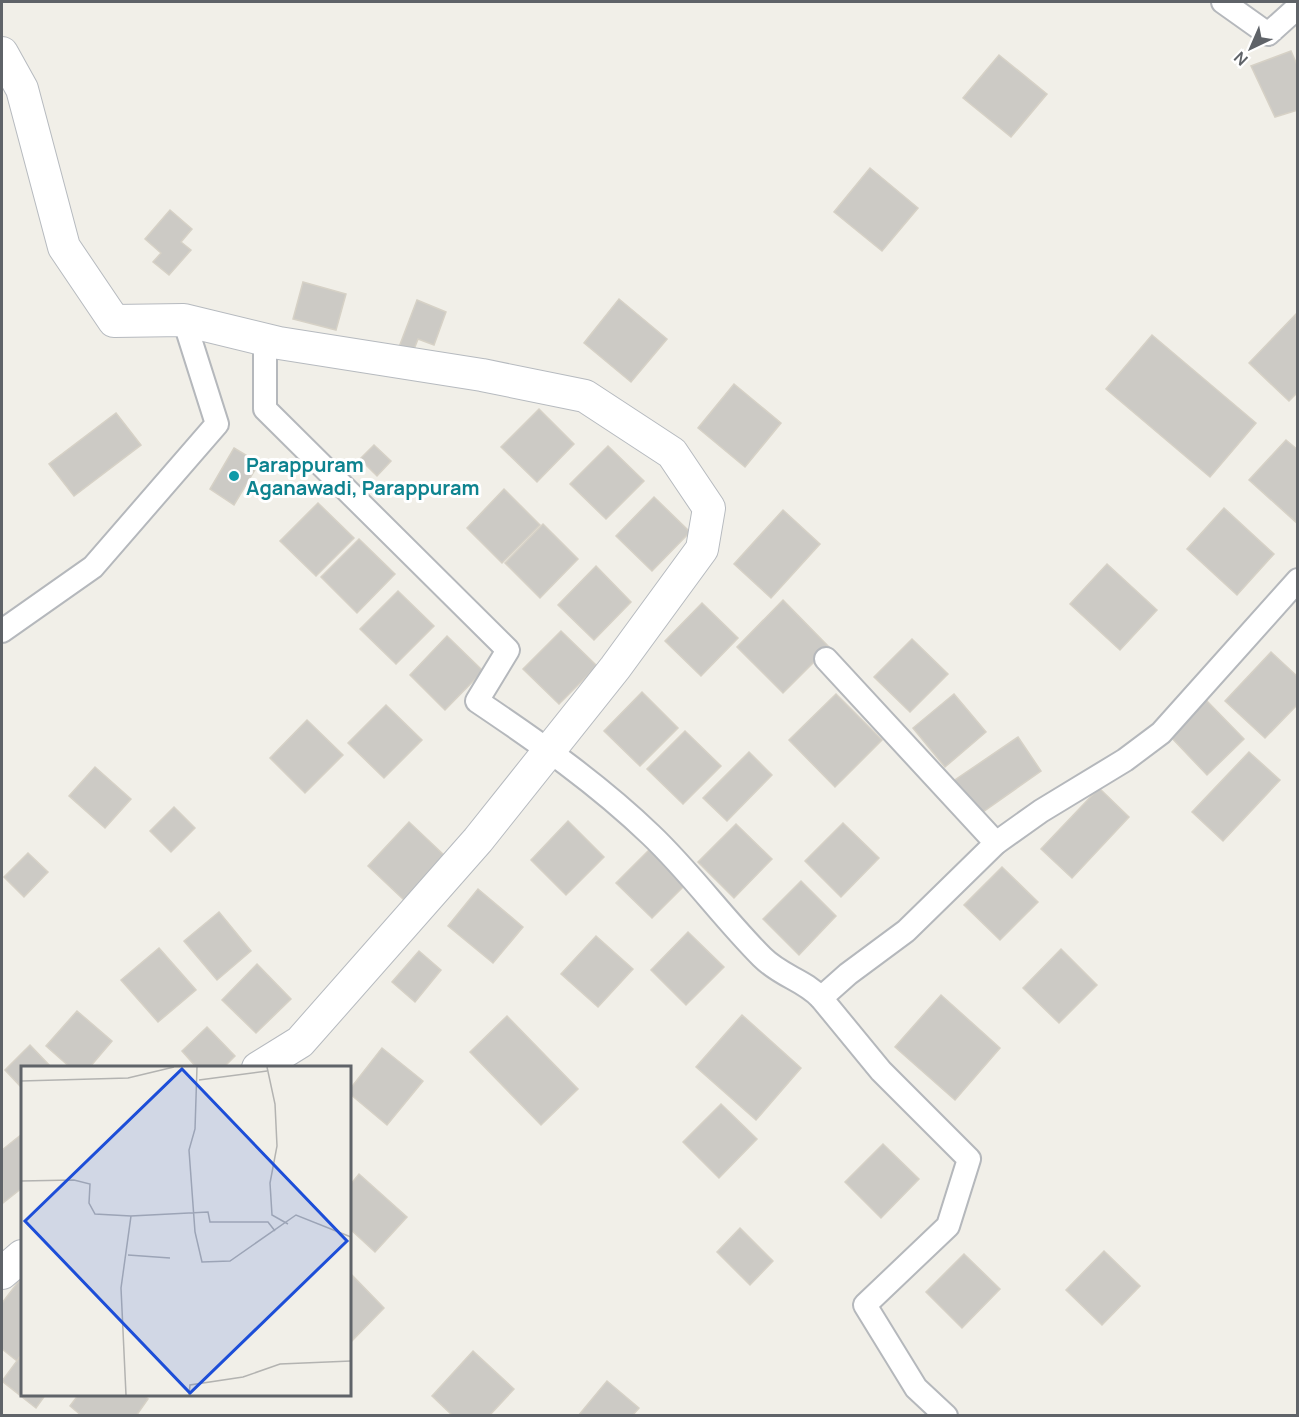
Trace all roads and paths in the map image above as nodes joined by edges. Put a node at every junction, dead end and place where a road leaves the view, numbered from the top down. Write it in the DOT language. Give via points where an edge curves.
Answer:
graph roads {
  1 [pos="1223,2"];
  2 [pos="1298,7"];
  3 [pos="2,53"];
  4 [pos="184,320"];
  5 [pos="265,340"];
  6 [pos="1298,580"];
  7 [pos="2,631"];
  8 [pos="826,659"];
  9 [pos="550,750"];
  10 [pos="996,843"];
  11 [pos="821,998"];
  12 [pos="261,1066"];
  13 [pos="21,1257"];
  14 [pos="2,1273"];
  15 [pos="946,1416"];
  1 -- 2 [label="street" via="1268,34"];
  3 -- 4 [label="main road" via="22,88 64,247 114,321"];
  4 -- 5 [label="main road"];
  4 -- 7 [label="street" via="217,424 93,567"];
  5 -- 9 [label="street" via="265,409 508,650 477,701"];
  5 -- 9 [label="main road" via="585,396 672,453 708,508 702,549"];
  6 -- 10 [label="street" via="1161,733 1135,754"];
  8 -- 10 [label="street"];
  9 -- 11 [label="street" via="651,835 771,965 807,984"];
  9 -- 12 [label="main road" via="478,840 300,1042"];
  10 -- 11 [label="street" via="906,932"];
  11 -- 15 [label="street" via="881,1071 969,1159 948,1226 865,1305 916,1388"];
  13 -- 14 [label="main road"];
}
